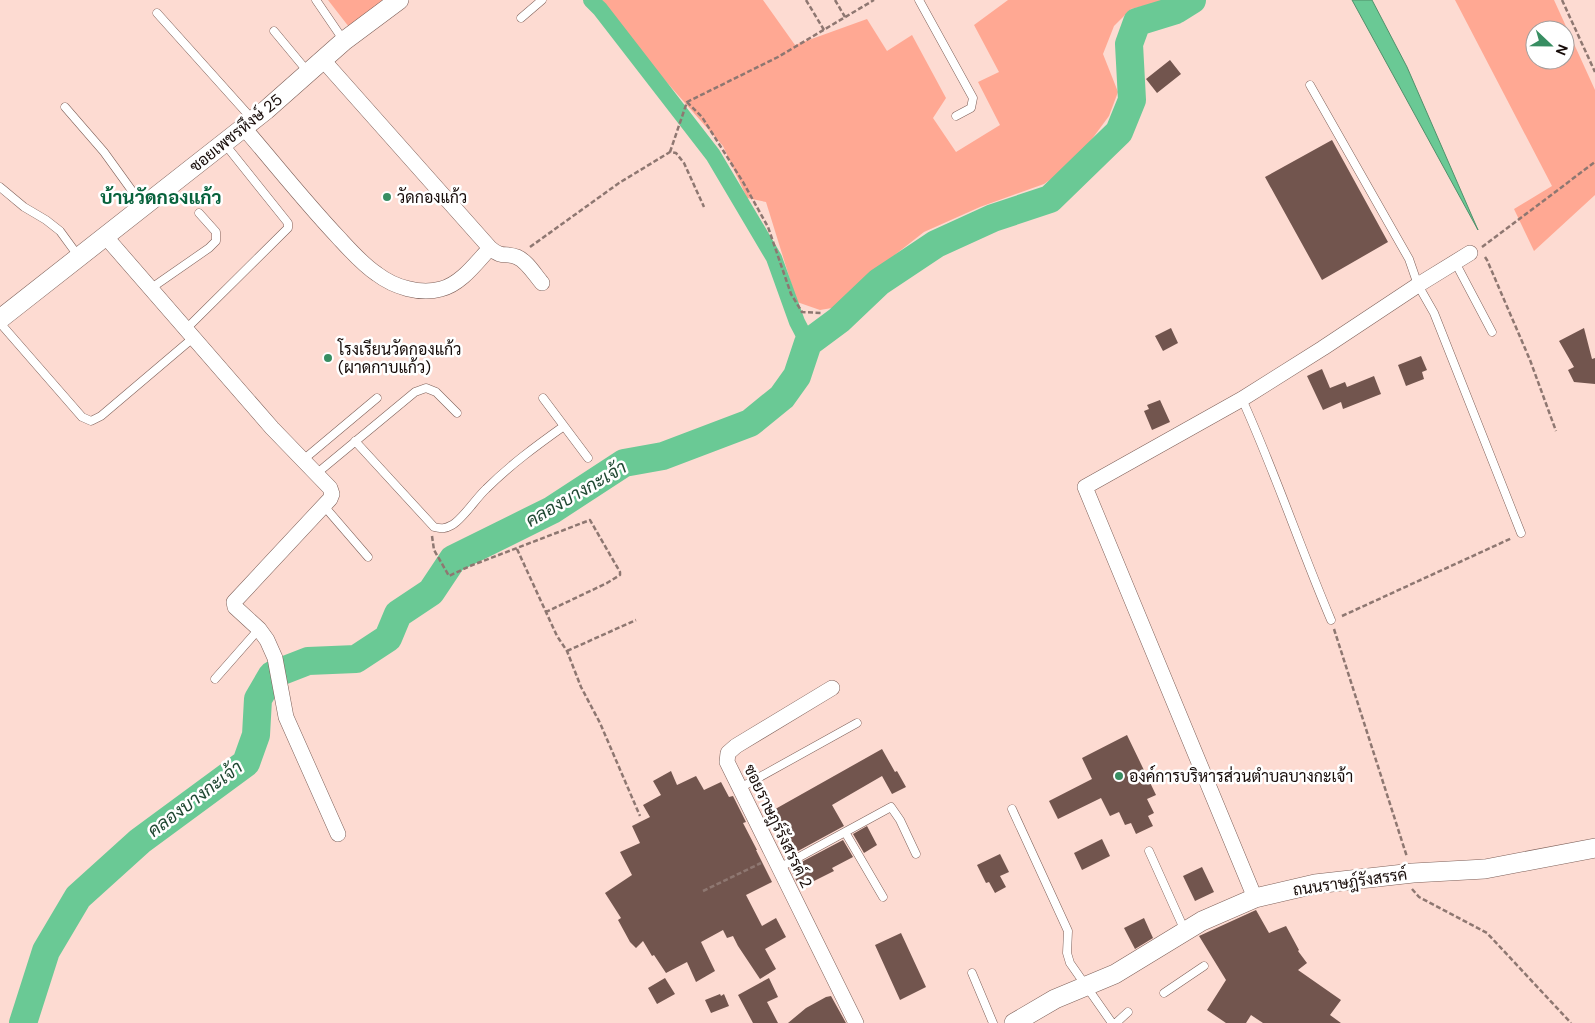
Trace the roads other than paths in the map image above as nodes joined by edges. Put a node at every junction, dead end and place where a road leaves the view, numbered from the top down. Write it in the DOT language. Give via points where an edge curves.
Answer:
graph roads {
  1 [pos="316,0"];
  2 [pos="399,0"];
  3 [pos="542,0"];
  4 [pos="919,0"];
  5 [pos="157,13"];
  6 [pos="521,18"];
  7 [pos="274,31"];
  8 [pos="344,41"];
  9 [pos="323,60"];
  10 [pos="308,72"];
  11 [pos="1310,85"];
  12 [pos="65,107"];
  13 [pos="956,116"];
  14 [pos="248,124"];
  15 [pos="224,143"];
  16 [pos="0,187"];
  17 [pos="143,206"];
  18 [pos="199,213"];
  19 [pos="105,236"];
  20 [pos="490,248"];
  21 [pos="1477,252"];
  22 [pos="79,257"];
  23 [pos="1455,262"];
  24 [pos="542,283"];
  25 [pos="1418,284"];
  26 [pos="150,289"];
  27 [pos="0,319"];
  28 [pos="0,323"];
  29 [pos="1492,332"];
  30 [pos="189,334"];
  31 [pos="377,398"];
  32 [pos="542,398"];
  33 [pos="1242,399"];
  34 [pos="458,413"];
  35 [pos="564,426"];
  36 [pos="355,442"];
  37 [pos="588,458"];
  38 [pos="304,460"];
  39 [pos="316,474"];
  40 [pos="324,506"];
  41 [pos="1521,533"];
  42 [pos="368,557"];
  43 [pos="1331,620"];
  44 [pos="259,629"];
  45 [pos="216,678"];
  46 [pos="832,688"];
  47 [pos="857,723"];
  48 [pos="740,788"];
  49 [pos="1012,809"];
  50 [pos="845,832"];
  51 [pos="338,834"];
  52 [pos="1595,848"];
  53 [pos="1149,851"];
  54 [pos="916,854"];
  55 [pos="776,862"];
  56 [pos="883,897"];
  57 [pos="1255,898"];
  58 [pos="1185,932"];
  59 [pos="1204,966"];
  60 [pos="972,973"];
  61 [pos="1085,986"];
  62 [pos="1164,993"];
  63 [pos="1128,1012"];
  64 [pos="856,1023"];
  65 [pos="993,1023"];
  66 [pos="1014,1023"];
  67 [pos="1114,1023"];
  1 -- 8 [label="lane"];
  2 -- 8 [label="street, ซอยเพชรหึงษ์ 25"];
  3 -- 6 [label="lane"];
  4 -- 13 [label="lane" via="973,98 971,108"];
  5 -- 14 [label="lane"];
  7 -- 10 [label="lane"];
  8 -- 9 [label="street, ซอยเพชรหึงษ์ 25"];
  9 -- 10 [label="street, ซอยเพชรหึงษ์ 25"];
  9 -- 20 [label="street"];
  10 -- 14 [label="street, ซอยเพชรหึงษ์ 25"];
  11 -- 25 [label="lane" via="1409,259"];
  12 -- 17 [label="lane" via="104,152"];
  14 -- 15 [label="street, ซอยเพชรหึงษ์ 25"];
  14 -- 20 [label="street" via="323,222 376,274 392,284 420,292 442,289 459,280"];
  15 -- 17 [label="street, ซอยเพชรหึงษ์ 25"];
  15 -- 30 [label="lane" via="288,223 288,228"];
  16 -- 22 [label="lane" via="60,231"];
  17 -- 19 [label="street, ซอยเพชรหึงษ์ 25"];
  18 -- 26 [label="lane" via="216,232 216,241"];
  19 -- 22 [label="street, ซอยเพชรหึงษ์ 25"];
  19 -- 26 [label="street"];
  20 -- 24 [label="street" via="498,255 516,257 525,263"];
  21 -- 23 [label="street"];
  22 -- 27 [label="street, ซอยเพชรหึงษ์ 25"];
  23 -- 25 [label="street"];
  23 -- 29 [label="lane"];
  25 -- 33 [label="street"];
  25 -- 41 [label="lane" via="1434,313"];
  26 -- 30 [label="street"];
  28 -- 30 [label="lane" via="82,417 91,421 101,416"];
  30 -- 38 [label="street"];
  31 -- 38 [label="lane"];
  32 -- 35 [label="lane"];
  33 -- 43 [label="lane"];
  33 -- 57 [label="street" via="1085,487"];
  34 -- 36 [label="lane" via="436,392 426,388 415,392"];
  35 -- 36 [label="lane" via="506,470 454,525 442,529 434,527"];
  35 -- 37 [label="lane"];
  36 -- 39 [label="lane"];
  38 -- 39 [label="street"];
  39 -- 40 [label="street" via="332,494"];
  40 -- 42 [label="lane"];
  40 -- 44 [label="street" via="234,602 235,607"];
  44 -- 45 [label="lane"];
  44 -- 51 [label="street" via="275,658 286,717"];
  46 -- 48 [label="street, ซอยราษฎร์รังสรรค์ 2" via="728,753 727,762"];
  47 -- 48 [label="lane"];
  48 -- 55 [label="street, ซอยราษฎร์รังสรรค์ 2"];
  49 -- 61 [label="lane" via="1068,931 1070,964"];
  50 -- 54 [label="lane" via="890,807"];
  50 -- 55 [label="lane"];
  50 -- 56 [label="lane"];
  52 -- 57 [label="street, ถนนราษฎ์รังสรรค์" via="1485,869 1315,884"];
  53 -- 58 [label="lane"];
  55 -- 64 [label="street, ซอยราษฎร์รังสรรค์ 2"];
  57 -- 58 [label="street, ถนนราษฎ์รังสรรค์"];
  58 -- 61 [label="street, ถนนราษฎ์รังสรรค์" via="1115,974"];
  59 -- 62 [label="lane"];
  60 -- 65 [label="lane"];
  61 -- 66 [label="street, ถนนราษฎ์รังสรรค์"];
  61 -- 67 [label="lane"];
  63 -- 67 [label="lane"];
}
